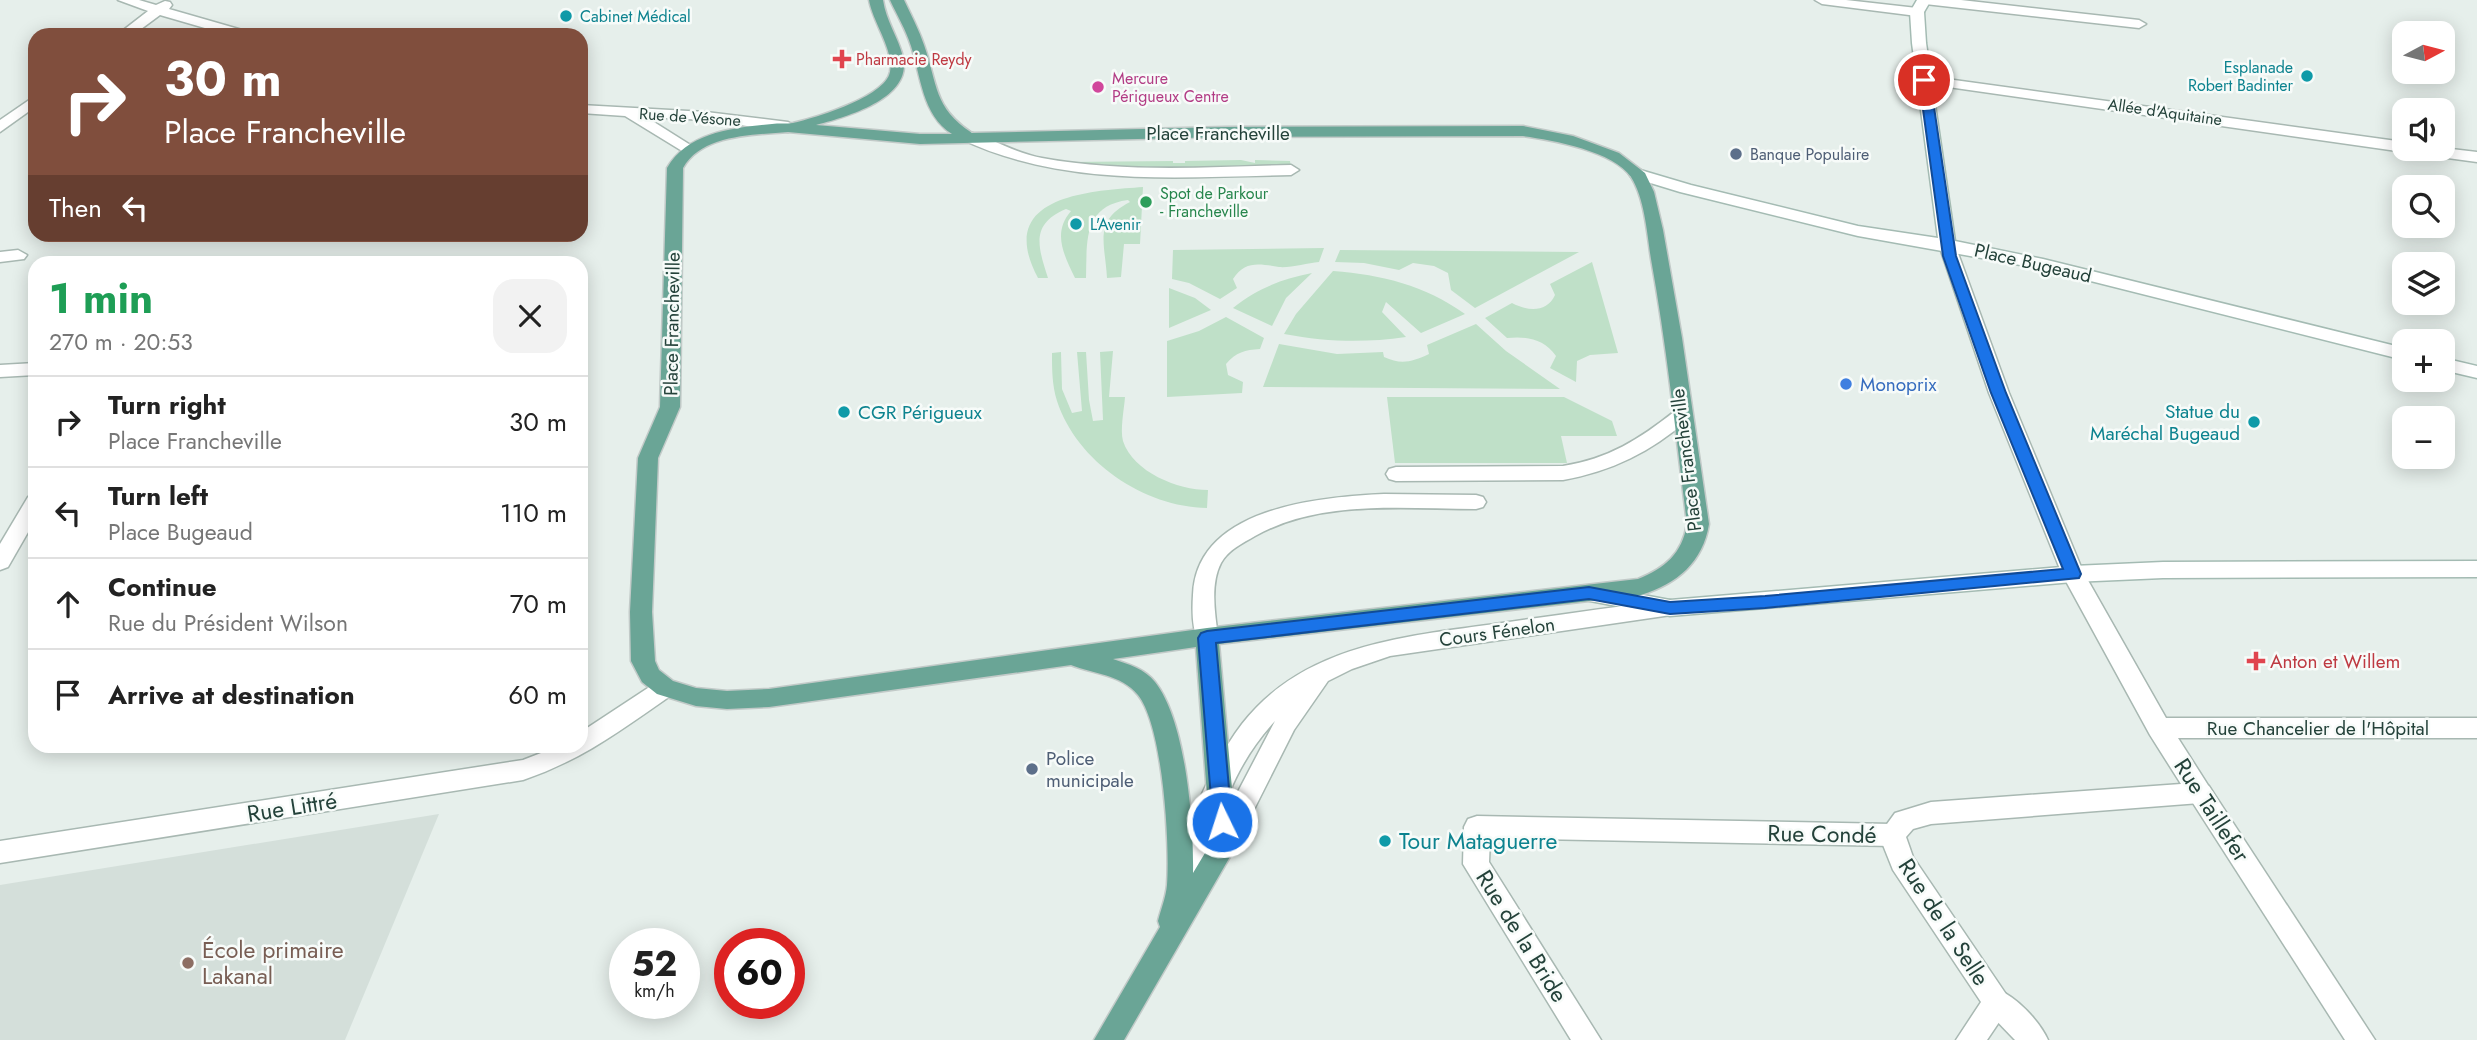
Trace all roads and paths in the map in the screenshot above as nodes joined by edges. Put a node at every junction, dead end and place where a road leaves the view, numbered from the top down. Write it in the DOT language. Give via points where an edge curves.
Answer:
graph roads {
  1 [pos="125,0"];
  2 [pos="172,0"];
  3 [pos="876,0"];
  4 [pos="897,0"];
  5 [pos="1822,0"];
  6 [pos="1906,0"];
  7 [pos="1922,4"];
  8 [pos="159,10"];
  9 [pos="2139,24"];
  10 [pos="134,28"];
  11 [pos="220,28"];
  12 [pos="1924,80"];
  13 [pos="588,110"];
  14 [pos="0,111"];
  15 [pos="28,112"];
  16 [pos="623,112"];
  17 [pos="0,127"];
  18 [pos="788,127"];
  19 [pos="966,136"];
  20 [pos="2392,145"];
  21 [pos="687,149"];
  22 [pos="2455,154"];
  23 [pos="2477,157"];
  24 [pos="1291,170"];
  25 [pos="1637,174"];
  26 [pos="1947,245"];
  27 [pos="18,256"];
  28 [pos="0,257"];
  29 [pos="2392,351"];
  30 [pos="2455,367"];
  31 [pos="28,369"];
  32 [pos="0,371"];
  33 [pos="2477,372"];
  34 [pos="1682,415"];
  35 [pos="1396,474"];
  36 [pos="1476,502"];
  37 [pos="28,514"];
  38 [pos="0,562"];
  39 [pos="2477,569"];
  40 [pos="2073,574"];
  41 [pos="1589,593"];
  42 [pos="1670,608"];
  43 [pos="1207,638"];
  44 [pos="1063,656"];
  45 [pos="1328,669"];
  46 [pos="665,688"];
  47 [pos="2159,728"];
  48 [pos="2477,728"];
  49 [pos="588,740"];
  50 [pos="566,753"];
  51 [pos="1220,778"];
  52 [pos="2200,793"];
  53 [pos="1477,827"];
  54 [pos="1892,835"];
  55 [pos="0,852"];
  56 [pos="1218,855"];
  57 [pos="1180,886"];
  58 [pos="1164,946"];
  59 [pos="1998,1003"];
  60 [pos="1108,1040"];
  61 [pos="1587,1040"];
  62 [pos="1970,1040"];
  63 [pos="2034,1040"];
  64 [pos="2361,1040"];
  1 -- 8 [label="street"];
  2 -- 8 [label="street"];
  3 -- 18 [label="main road" via="878,19 898,61 892,85 842,112"];
  4 -- 19 [label="main road" via="917,43 935,107 950,126"];
  5 -- 7 [label="street" via="1870,8"];
  6 -- 7 [label="street"];
  7 -- 9 [label="street"];
  7 -- 12 [label="street"];
  8 -- 10 [label="street"];
  8 -- 11 [label="street"];
  12 -- 20 [label="street, Allée d'Aquitaine"];
  12 -- 26 [label="street"];
  13 -- 16 [label="street"];
  14 -- 15 [label="street"];
  15 -- 17 [label="street"];
  16 -- 18 [label="street, Rue de Vésone" via="706,116"];
  16 -- 21 [label="street, Rue de Vésone"];
  18 -- 19 [label="main road, Place Francheville" via="894,139"];
  18 -- 21 [label="main road, Place Francheville" via="727,135"];
  19 -- 24 [label="street" via="1020,160 1072,168"];
  19 -- 25 [label="main road, Place Francheville" via="1523,131 1587,147"];
  21 -- 46 [label="main road, Place Francheville" via="675,168 670,407 648,458 643,561 643,661 650,676"];
  22 -- 23 [label="street"];
  25 -- 26 [label="street, Place Francheville" via="1858,232"];
  25 -- 34 [label="main road, Place Francheville" via="1645,185 1659,255"];
  26 -- 29 [label="street, Place Bugeaud" via="2043,264"];
  26 -- 40 [label="street, Place Bugeaud" via="1999,393"];
  27 -- 28 [label="street"];
  30 -- 33 [label="street"];
  31 -- 32 [label="street"];
  34 -- 35 [label="street" via="1633,453 1587,470"];
  34 -- 41 [label="main road, Place Francheville" via="1698,524 1690,552 1681,566 1662,579"];
  36 -- 43 [label="street" via="1325,506 1266,520 1226,543 1211,561 1204,587"];
  37 -- 38 [label="street"];
  39 -- 40 [label="street"];
  40 -- 42 [label="street, Place Francheville"];
  40 -- 47 [label="street, Rue Taillefer"];
  41 -- 42 [label="street, Place Francheville"];
  41 -- 43 [label="main road, Place Francheville"];
  42 -- 45 [label="street, Cours Fénelon" via="1390,647"];
  43 -- 44 [label="main road, Place Francheville"];
  43 -- 51 [label="main road"];
  44 -- 46 [label="main road, Place Francheville" via="769,698 696,698"];
  44 -- 57 [label="main road, Cours Fénelon" via="1128,673 1147,688 1158,708 1176,808"];
  45 -- 51 [label="street, Cours Fénelon" via="1285,695 1266,713"];
  45 -- 56 [label="street, Cours Fénelon" via="1306,691 1285,724"];
  46 -- 49 [label="street, Rue Littré"];
  47 -- 48 [label="street, Rue Chancelier de l'Hôpital"];
  47 -- 52 [label="street, Rue Taillefer"];
  50 -- 55 [label="street, Rue Littré" via="523,769"];
  51 -- 56 [label="main road"];
  51 -- 57 [label="street, Cours Fénelon"];
  52 -- 54 [label="street, Rue Condé" via="1931,813 1904,821"];
  52 -- 64 [label="street, Rue Taillefer"];
  53 -- 54 [label="street, Rue Condé"];
  53 -- 61 [label="street, Rue de la Bride" via="1476,864"];
  54 -- 59 [label="street, Rue de la Selle" via="1902,862"];
  56 -- 58 [label="main road, Cours Fénelon"];
  57 -- 58 [label="main road, Cours Fénelon"];
  58 -- 60 [label="main road"];
  59 -- 62 [label="street, Rue de la Selle"];
  59 -- 63 [label="street"];
}
